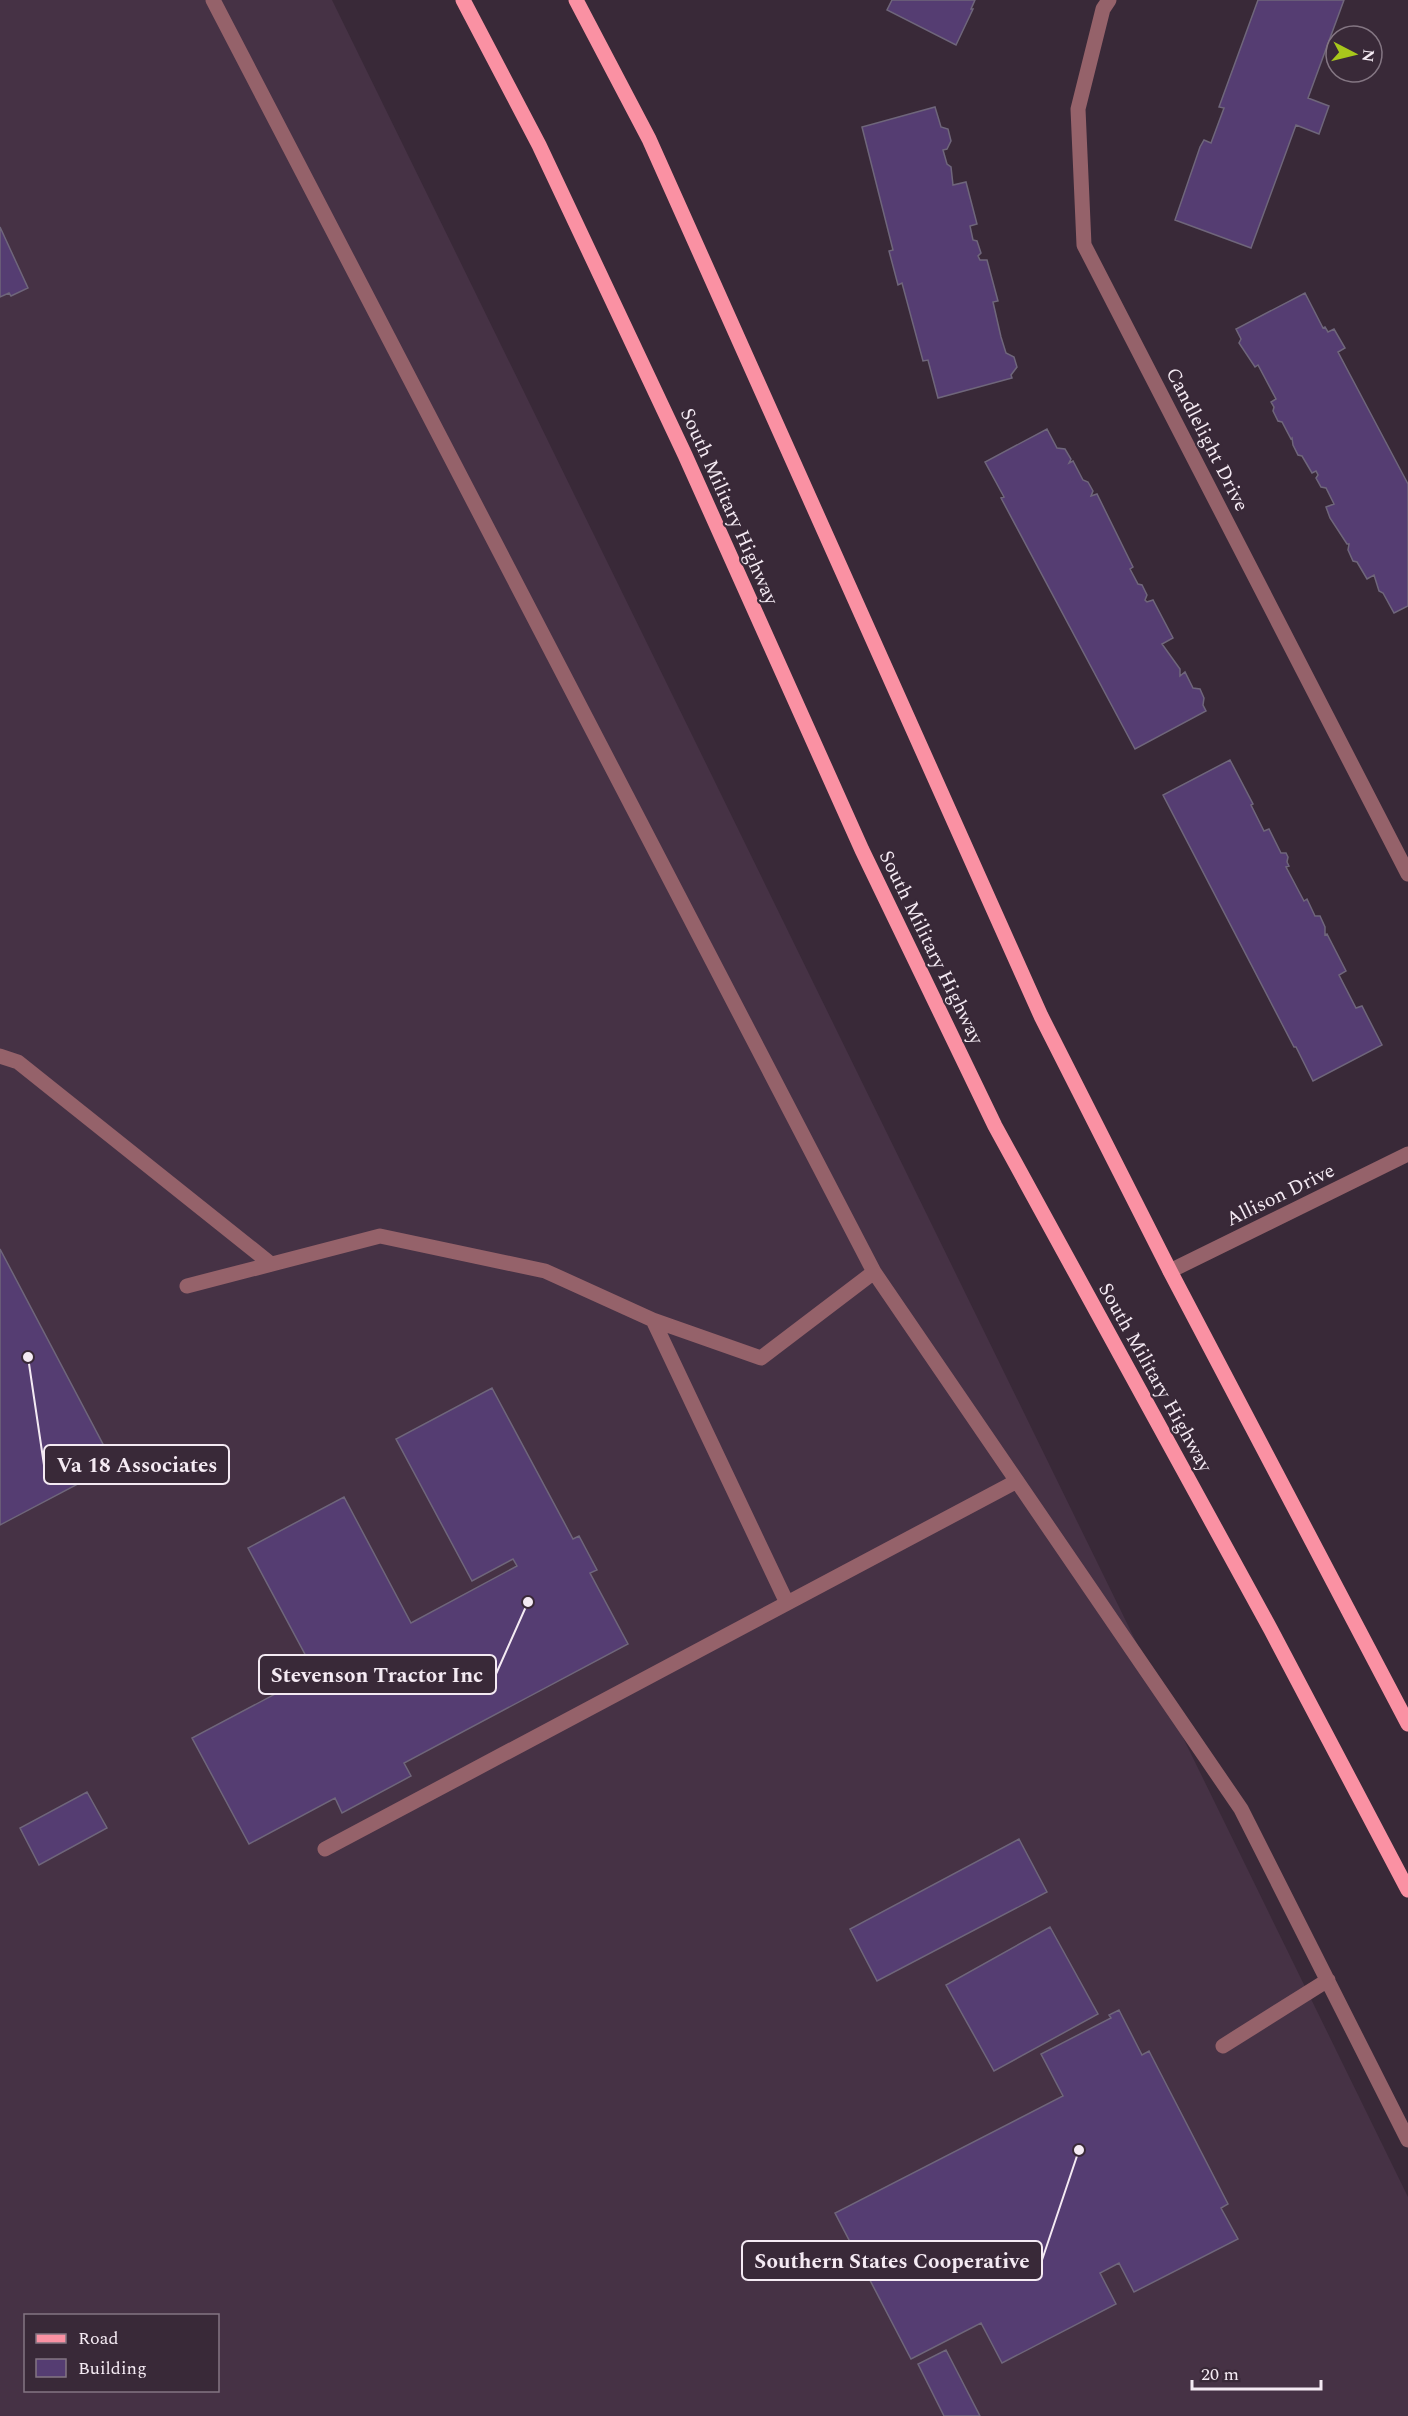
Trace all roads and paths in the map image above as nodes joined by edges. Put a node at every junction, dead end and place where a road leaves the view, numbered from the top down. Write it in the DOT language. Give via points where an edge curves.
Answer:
graph roads {
  1 [pos="213,0"];
  2 [pos="463,0"];
  3 [pos="576,0"];
  4 [pos="1109,0"];
  5 [pos="1408,874"];
  6 [pos="0,1056"];
  7 [pos="1408,1154"];
  8 [pos="271,1264"];
  9 [pos="1170,1271"];
  10 [pos="874,1272"];
  11 [pos="186,1286"];
  12 [pos="653,1320"];
  13 [pos="1017,1481"];
  14 [pos="787,1603"];
  15 [pos="1408,1724"];
  16 [pos="325,1849"];
  17 [pos="1408,1890"];
  18 [pos="1328,1980"];
  19 [pos="1223,2046"];
  20 [pos="1408,2140"];
  1 -- 10 [label="street"];
  2 -- 17 [label="main road, South Military Highway" via="539,145 685,455 862,850 994,1126 1271,1630"];
  3 -- 9 [label="main road" via="649,139 1041,1016"];
  4 -- 5 [label="street, Candlelight Drive" via="1103,9 1078,109 1084,245"];
  6 -- 8 [label="street" via="18,1062"];
  7 -- 9 [label="street, Allison Drive"];
  8 -- 11 [label="street"];
  8 -- 12 [label="street" via="380,1236 545,1270"];
  9 -- 15 [label="main road"];
  10 -- 12 [label="street" via="761,1358"];
  10 -- 13 [label="street"];
  12 -- 14 [label="street"];
  13 -- 14 [label="street"];
  13 -- 18 [label="street" via="1241,1809"];
  14 -- 16 [label="street"];
  18 -- 19 [label="street"];
  18 -- 20 [label="street"];
}
